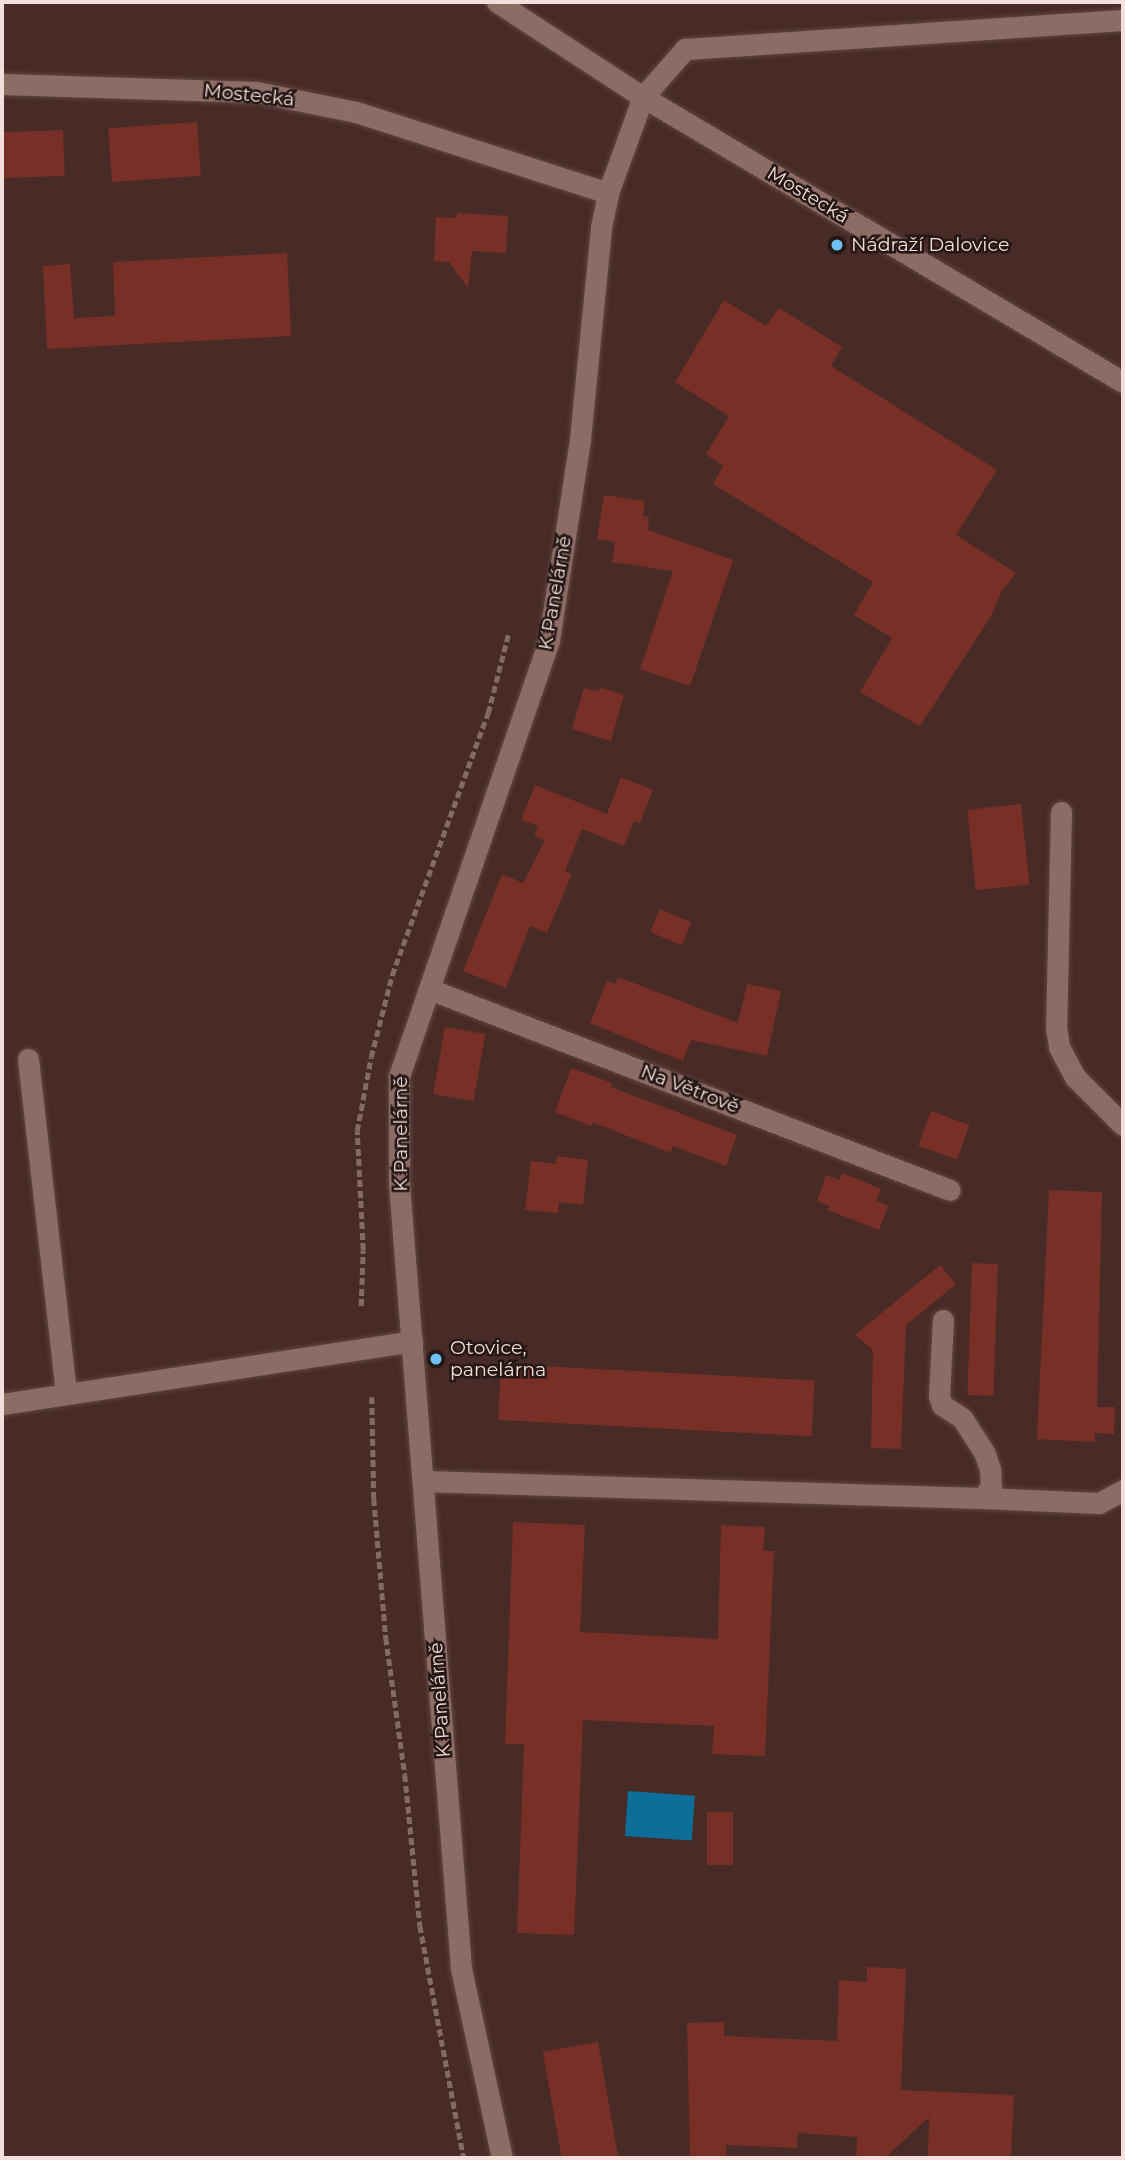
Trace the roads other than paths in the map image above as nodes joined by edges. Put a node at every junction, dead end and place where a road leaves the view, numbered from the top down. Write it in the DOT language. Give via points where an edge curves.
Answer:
graph roads {
  1 [pos="497,2"];
  2 [pos="1123,20"];
  3 [pos="2,84"];
  4 [pos="643,97"];
  5 [pos="608,193"];
  6 [pos="1123,382"];
  7 [pos="1061,812"];
  8 [pos="429,989"];
  9 [pos="27,1059"];
  10 [pos="1123,1125"];
  11 [pos="950,1191"];
  12 [pos="943,1320"];
  13 [pos="412,1341"];
  14 [pos="66,1393"];
  15 [pos="2,1404"];
  16 [pos="423,1482"];
  17 [pos="1123,1490"];
  18 [pos="982,1498"];
  19 [pos="502,2158"];
  1 -- 4 [label="street, Mostecká"];
  2 -- 4 [label="street" via="685,49"];
  3 -- 5 [label="street, Mostecká" via="257,92 356,112"];
  4 -- 5 [label="street, K Panelárně"];
  4 -- 6 [label="street, Mostecká"];
  5 -- 8 [label="street, K Panelárně" via="580,439 549,640"];
  7 -- 10 [label="street" via="1059,1047 1075,1077"];
  8 -- 11 [label="street, Na Větrově"];
  8 -- 13 [label="street, K Panelárně" via="399,1076 399,1183"];
  9 -- 14 [label="street"];
  12 -- 18 [label="street" via="939,1396 942,1405 962,1418 984,1452 991,1487"];
  13 -- 14 [label="street"];
  13 -- 16 [label="street, K Panelárně"];
  14 -- 15 [label="street"];
  16 -- 18 [label="street"];
  16 -- 19 [label="street, K Panelárně" via="461,1968"];
  17 -- 18 [label="street" via="1099,1503"];
}
